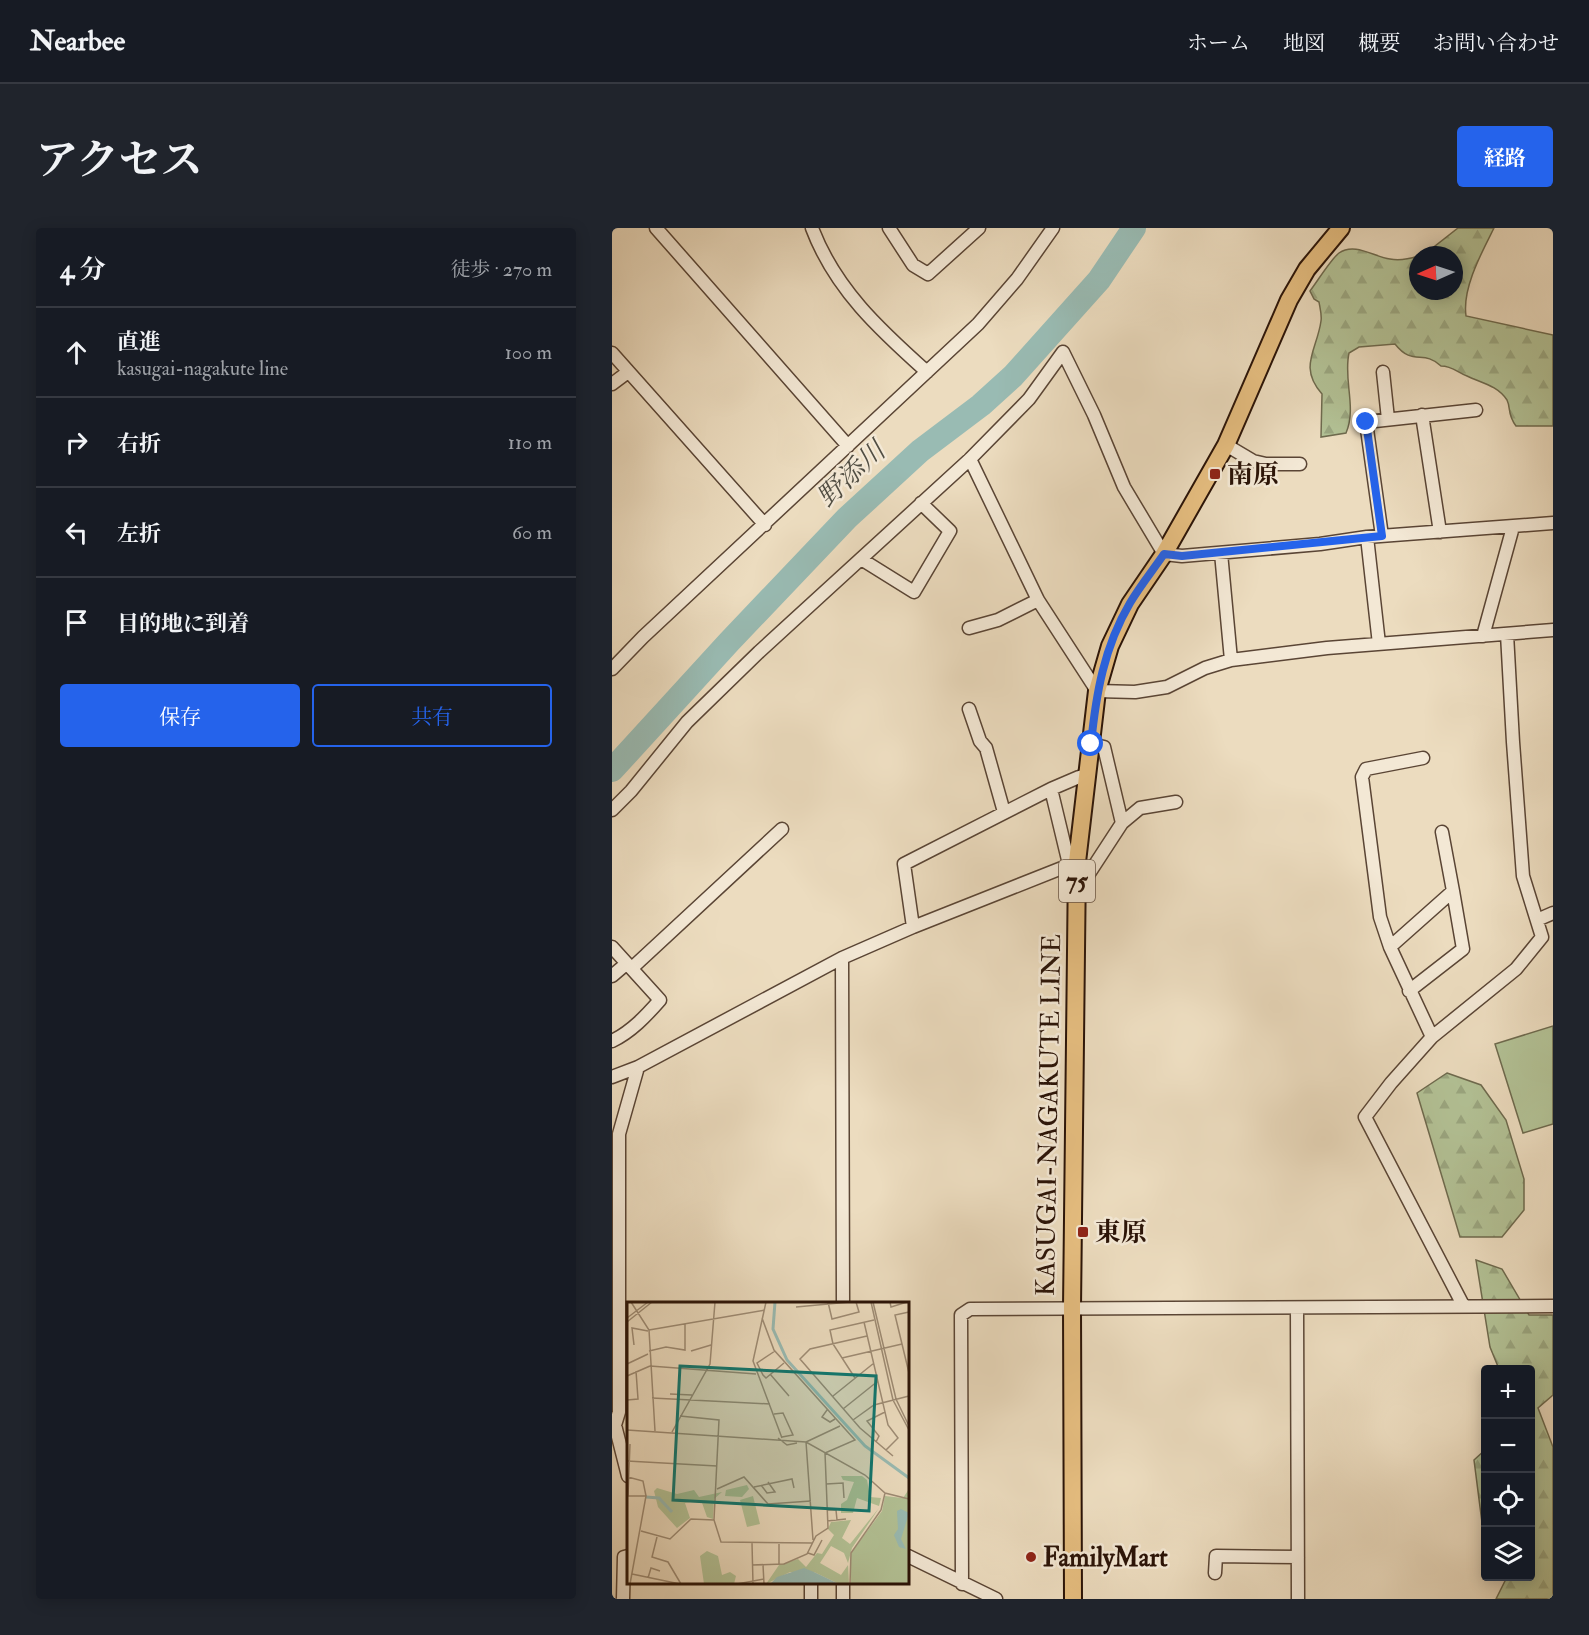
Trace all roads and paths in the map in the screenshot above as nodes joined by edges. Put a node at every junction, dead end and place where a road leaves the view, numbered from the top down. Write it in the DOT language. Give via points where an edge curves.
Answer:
graph roads {
  1 [pos="656,228"];
  2 [pos="812,228"];
  3 [pos="889,228"];
  4 [pos="979,228"];
  5 [pos="1053,228"];
  6 [pos="1341,228"];
  7 [pos="612,353"];
  8 [pos="628,372"];
  9 [pos="927,372"];
  10 [pos="1383,372"];
  11 [pos="612,384"];
  12 [pos="1476,410"];
  13 [pos="1422,415"];
  14 [pos="1388,419"];
  15 [pos="1226,445"];
  16 [pos="848,446"];
  17 [pos="970,459"];
  18 [pos="1300,464"];
  19 [pos="921,503"];
  20 [pos="1553,524"];
  21 [pos="765,525"];
  22 [pos="1513,527"];
  23 [pos="1440,532"];
  24 [pos="1382,536"];
  25 [pos="1367,537"];
  26 [pos="1221,553"];
  27 [pos="1164,554"];
  28 [pos="861,559"];
  29 [pos="1038,600"];
  30 [pos="969,627"];
  31 [pos="1553,630"];
  32 [pos="1507,634"];
  33 [pos="1483,636"];
  34 [pos="1379,644"];
  35 [pos="1231,660"];
  36 [pos="612,669"];
  37 [pos="1097,691"];
  38 [pos="969,709"];
  39 [pos="1091,744"];
  40 [pos="1423,758"];
  41 [pos="1087,775"];
  42 [pos="1051,789"];
  43 [pos="1176,802"];
  44 [pos="612,810"];
  45 [pos="1004,812"];
  46 [pos="1122,823"];
  47 [pos="782,829"];
  48 [pos="1443,832"];
  49 [pos="1073,863"];
  50 [pos="1453,891"];
  51 [pos="1076,893"];
  52 [pos="1553,914"];
  53 [pos="1537,920"];
  54 [pos="913,927"];
  55 [pos="612,947"];
  56 [pos="1390,947"];
  57 [pos="842,958"];
  58 [pos="629,966"];
  59 [pos="612,976"];
  60 [pos="1409,991"];
  61 [pos="1432,1037"];
  62 [pos="612,1041"];
  63 [pos="638,1067"];
  64 [pos="612,1077"];
  65 [pos="615,1271"];
  66 [pos="843,1302"];
  67 [pos="1463,1305"];
  68 [pos="1553,1306"];
  69 [pos="1072,1308"];
  70 [pos="1297,1309"];
  71 [pos="620,1412"];
  72 [pos="627,1472"];
  73 [pos="627,1556"];
  74 [pos="909,1557"];
  75 [pos="1298,1557"];
  76 [pos="1215,1573"];
  77 [pos="962,1584"];
  78 [pos="623,1599"];
  79 [pos="996,1599"];
  80 [pos="1073,1599"];
  81 [pos="1298,1599"];
  1 -- 16 [label="street"];
  2 -- 9 [label="street" via="833,271 865,314"];
  3 -- 4 [label="street" via="913,265 928,274"];
  5 -- 9 [label="street" via="1017,279 978,324"];
  6 -- 15 [label="main road, KASUGAI-NAGAKUTE LINE / 75" via="1307,269 1288,300"];
  7 -- 8 [label="street"];
  8 -- 11 [label="street"];
  8 -- 21 [label="street"];
  9 -- 16 [label="street"];
  10 -- 14 [label="street"];
  12 -- 13 [label="street"];
  13 -- 14 [label="street"];
  13 -- 23 [label="street"];
  14 -- 24 [label="street" via="1366,422"];
  15 -- 18 [label="street" via="1253,461"];
  15 -- 27 [label="main road, KASUGAI-NAGAKUTE LINE / 75"];
  16 -- 21 [label="street"];
  17 -- 19 [label="street"];
  17 -- 27 [label="street" via="1029,399 1063,352 1124,487"];
  17 -- 29 [label="street"];
  19 -- 28 [label="street"];
  19 -- 28 [label="street" via="950,531 914,592"];
  20 -- 22 [label="street"];
  21 -- 36 [label="street"];
  22 -- 23 [label="street"];
  22 -- 33 [label="street"];
  23 -- 24 [label="street"];
  24 -- 25 [label="street"];
  25 -- 26 [label="street"];
  25 -- 34 [label="street"];
  26 -- 27 [label="street"];
  26 -- 35 [label="street"];
  27 -- 37 [label="main road, KASUGAI-NAGAKUTE LINE / 75" via="1130,604 1110,646"];
  28 -- 44 [label="street" via="687,722"];
  29 -- 30 [label="street" via="998,620"];
  29 -- 37 [label="street"];
  31 -- 32 [label="street"];
  32 -- 33 [label="street"];
  32 -- 53 [label="street" via="1523,876"];
  33 -- 34 [label="street"];
  34 -- 35 [label="street"];
  35 -- 37 [label="street" via="1167,687 1135,692"];
  37 -- 39 [label="main road, KASUGAI-NAGAKUTE LINE / 75"];
  38 -- 45 [label="street" via="986,748"];
  39 -- 41 [label="main road, KASUGAI-NAGAKUTE LINE / 75"];
  39 -- 46 [label="street" via="1104,747"];
  40 -- 56 [label="street" via="1366,769 1362,777 1380,917"];
  41 -- 42 [label="street"];
  41 -- 49 [label="main road, KASUGAI-NAGAKUTE LINE / 75"];
  42 -- 45 [label="street"];
  42 -- 49 [label="street"];
  43 -- 46 [label="street" via="1140,808"];
  45 -- 54 [label="street" via="904,864"];
  46 -- 51 [label="street"];
  47 -- 58 [label="street"];
  48 -- 50 [label="street"];
  49 -- 51 [label="main road, KASUGAI-NAGAKUTE LINE / 75"];
  49 -- 54 [label="street"];
  50 -- 56 [label="street"];
  50 -- 60 [label="street" via="1463,949"];
  51 -- 69 [label="main road, KASUGAI-NAGAKUTE LINE / 75"];
  52 -- 53 [label="street"];
  53 -- 61 [label="street" via="1542,937 1516,969"];
  54 -- 57 [label="street"];
  55 -- 58 [label="street"];
  56 -- 60 [label="street"];
  57 -- 63 [label="street"];
  57 -- 66 [label="street"];
  58 -- 59 [label="street"];
  58 -- 62 [label="street" via="660,1000 645,1018"];
  60 -- 61 [label="street"];
  61 -- 67 [label="street" via="1365,1116"];
  63 -- 64 [label="street"];
  63 -- 65 [label="street" via="619,1134"];
  65 -- 71 [label="street"];
  67 -- 68 [label="street"];
  67 -- 70 [label="street"];
  69 -- 70 [label="street"];
  69 -- 77 [label="street" via="970,1309 961,1315"];
  69 -- 80 [label="main road, KASUGAI-NAGAKUTE LINE / 75"];
  70 -- 75 [label="street"];
  71 -- 72 [label="street" via="615,1425"];
  73 -- 78 [label="street"];
  74 -- 77 [label="street"];
  75 -- 76 [label="street" via="1216,1556"];
  75 -- 81 [label="street"];
  77 -- 79 [label="street"];
}
